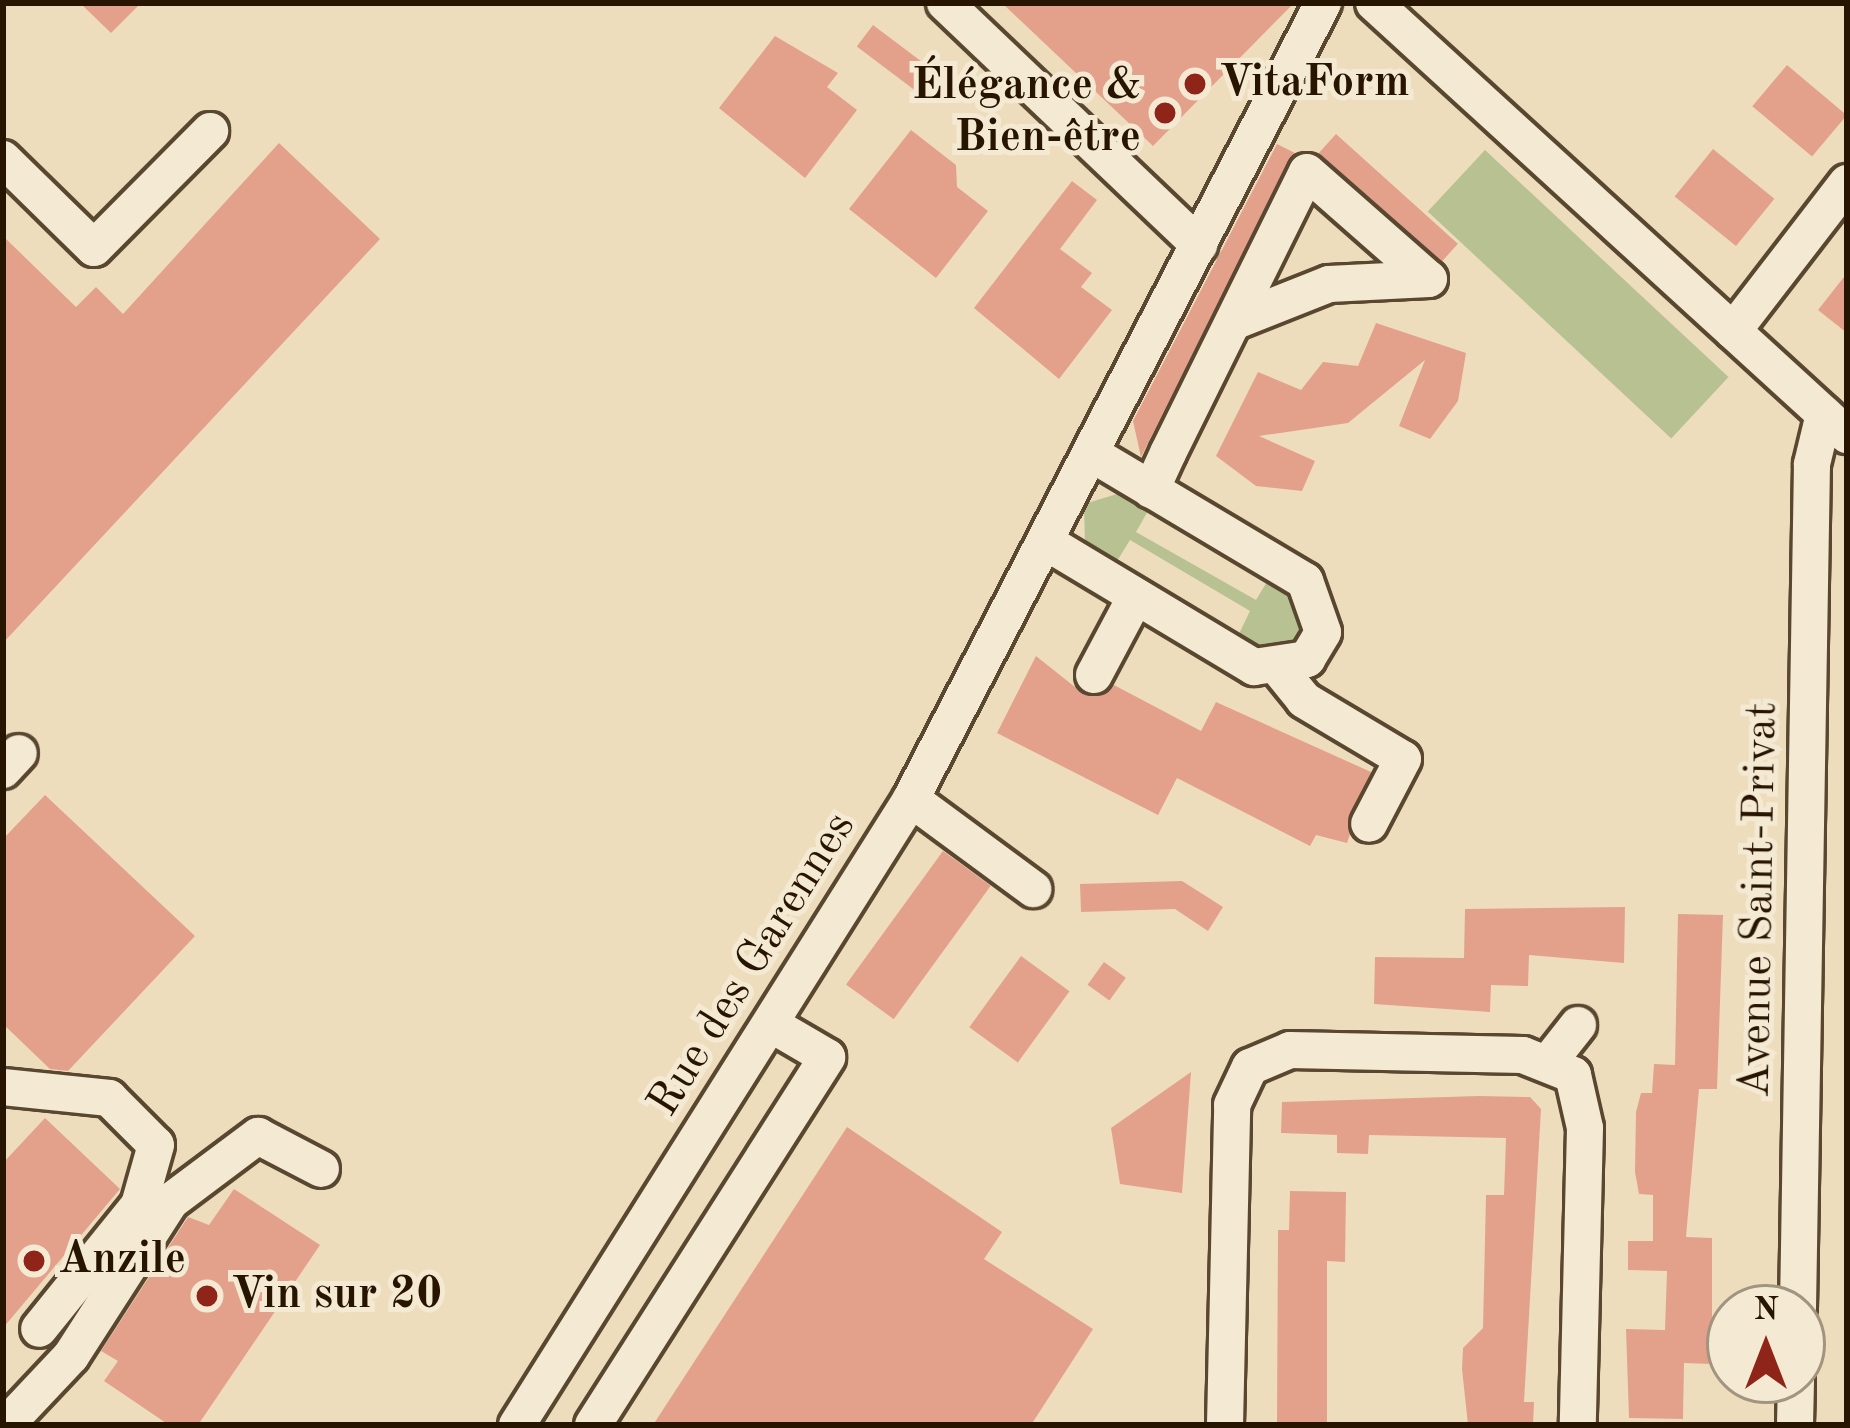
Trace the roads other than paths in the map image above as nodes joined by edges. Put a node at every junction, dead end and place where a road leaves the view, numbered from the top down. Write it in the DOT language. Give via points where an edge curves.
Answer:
graph roads {
  1 [pos="945,3"];
  2 [pos="1323,3"];
  3 [pos="1374,3"];
  4 [pos="210,130"];
  5 [pos="3,159"];
  6 [pos="1847,183"];
  7 [pos="1198,245"];
  8 [pos="1233,322"];
  9 [pos="1733,331"];
  10 [pos="1836,424"];
  11 [pos="1092,454"];
  12 [pos="1847,455"];
  13 [pos="1151,490"];
  14 [pos="1817,494"];
  15 [pos="1046,542"];
  16 [pos="1136,596"];
  17 [pos="1280,670"];
  18 [pos="1094,675"];
  19 [pos="911,800"];
  20 [pos="1369,824"];
  21 [pos="1033,889"];
  22 [pos="1578,1025"];
  23 [pos="775,1026"];
  24 [pos="1552,1058"];
  25 [pos="3,1087"];
  26 [pos="322,1168"];
  27 [pos="1799,1284"];
  28 [pos="39,1329"];
  29 [pos="518,1424"];
  30 [pos="6,1425"];
  31 [pos="593,1425"];
  32 [pos="1225,1425"];
  33 [pos="1578,1425"];
  1 -- 7 [label="street"];
  2 -- 7 [label="street, Rue des Garennes"];
  3 -- 9 [label="street"];
  4 -- 5 [label="street" via="94,248"];
  6 -- 9 [label="street"];
  7 -- 11 [label="street, Rue des Garennes"];
  8 -- 8 [label="street" via="1307,172 1429,279 1329,284"];
  8 -- 13 [label="street"];
  9 -- 10 [label="street"];
  10 -- 14 [label="street, Avenue Saint-Privat"];
  11 -- 13 [label="street"];
  11 -- 15 [label="street, Rue des Garennes"];
  12 -- 14 [label="street"];
  13 -- 17 [label="street" via="1305,581 1323,632 1306,659"];
  14 -- 27 [label="street, Avenue Saint-Privat"];
  15 -- 16 [label="street"];
  15 -- 19 [label="street, Rue des Garennes"];
  16 -- 17 [label="street" via="1254,667"];
  16 -- 18 [label="street"];
  17 -- 20 [label="street" via="1304,700 1403,759"];
  19 -- 21 [label="street"];
  19 -- 23 [label="street, Rue des Garennes"];
  22 -- 24 [label="street"];
  23 -- 29 [label="street, Rue des Garennes"];
  23 -- 31 [label="street" via="827,1058"];
  24 -- 32 [label="street" via="1290,1050 1250,1067 1232,1106"];
  24 -- 33 [label="street" via="1573,1076 1585,1128"];
  25 -- 28 [label="street" via="109,1098 156,1145 139,1205"];
  26 -- 30 [label="street" via="258,1136 171,1201 71,1356"];
}
